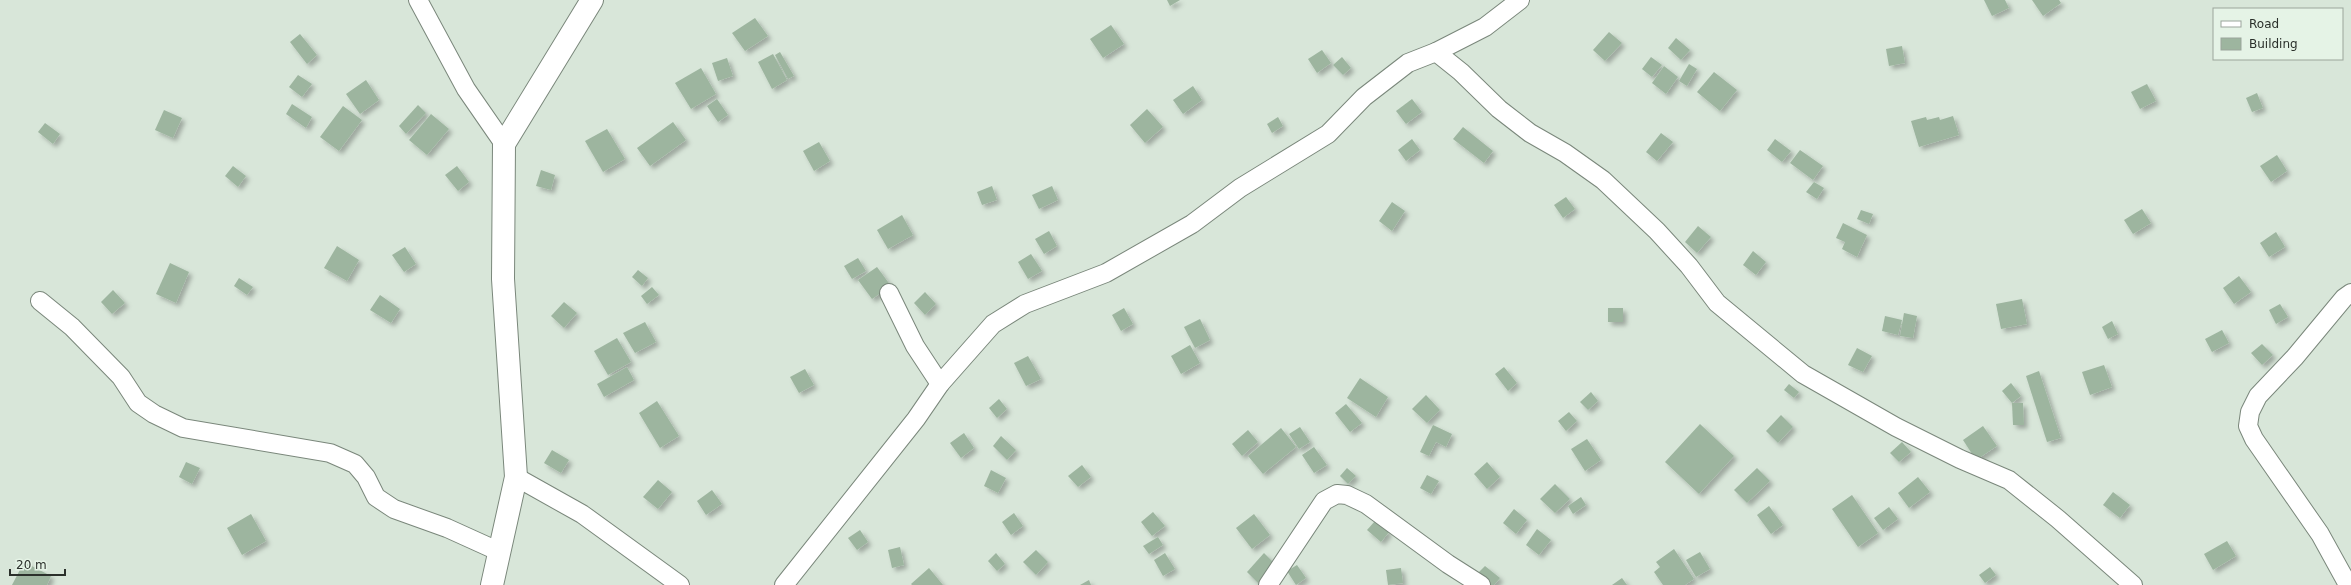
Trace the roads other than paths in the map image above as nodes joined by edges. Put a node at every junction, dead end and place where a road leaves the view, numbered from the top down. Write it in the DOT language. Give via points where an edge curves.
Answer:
graph roads {
  1 [pos="418,0"];
  2 [pos="1520,0"];
  3 [pos="584,4"];
  4 [pos="1436,52"];
  5 [pos="504,144"];
  6 [pos="889,293"];
  7 [pos="2351,293"];
  8 [pos="40,301"];
  9 [pos="940,384"];
  10 [pos="516,477"];
  11 [pos="500,552"];
  12 [pos="2347,583"];
  13 [pos="492,585"];
  14 [pos="680,585"];
  15 [pos="784,585"];
  16 [pos="1268,585"];
  17 [pos="1481,585"];
  18 [pos="2133,585"];
  1 -- 5 [label="street" via="466,89"];
  2 -- 4 [label="street" via="1485,27"];
  3 -- 5 [label="street"];
  4 -- 9 [label="street" via="1408,63 1364,97 1328,134 1240,188 1192,224 1106,273 1025,304 994,324"];
  4 -- 18 [label="street" via="1462,72 1499,109 1530,133 1565,153 1603,180 1657,231 1689,266 1717,303 1803,374 1960,460 2009,480"];
  5 -- 10 [label="street" via="503,279"];
  6 -- 9 [label="street" via="915,346"];
  7 -- 12 [label="street" via="2258,396 2250,412 2248,426 2254,439 2320,534"];
  8 -- 11 [label="street" via="72,327 121,377 138,403 154,414 183,428 330,453 355,464 376,497 394,509 447,528"];
  9 -- 15 [label="street" via="916,419"];
  10 -- 11 [label="street"];
  10 -- 14 [label="street" via="582,514"];
  11 -- 13 [label="street"];
  16 -- 17 [label="street" via="1324,501 1337,494 1347,495 1366,504"];
}
